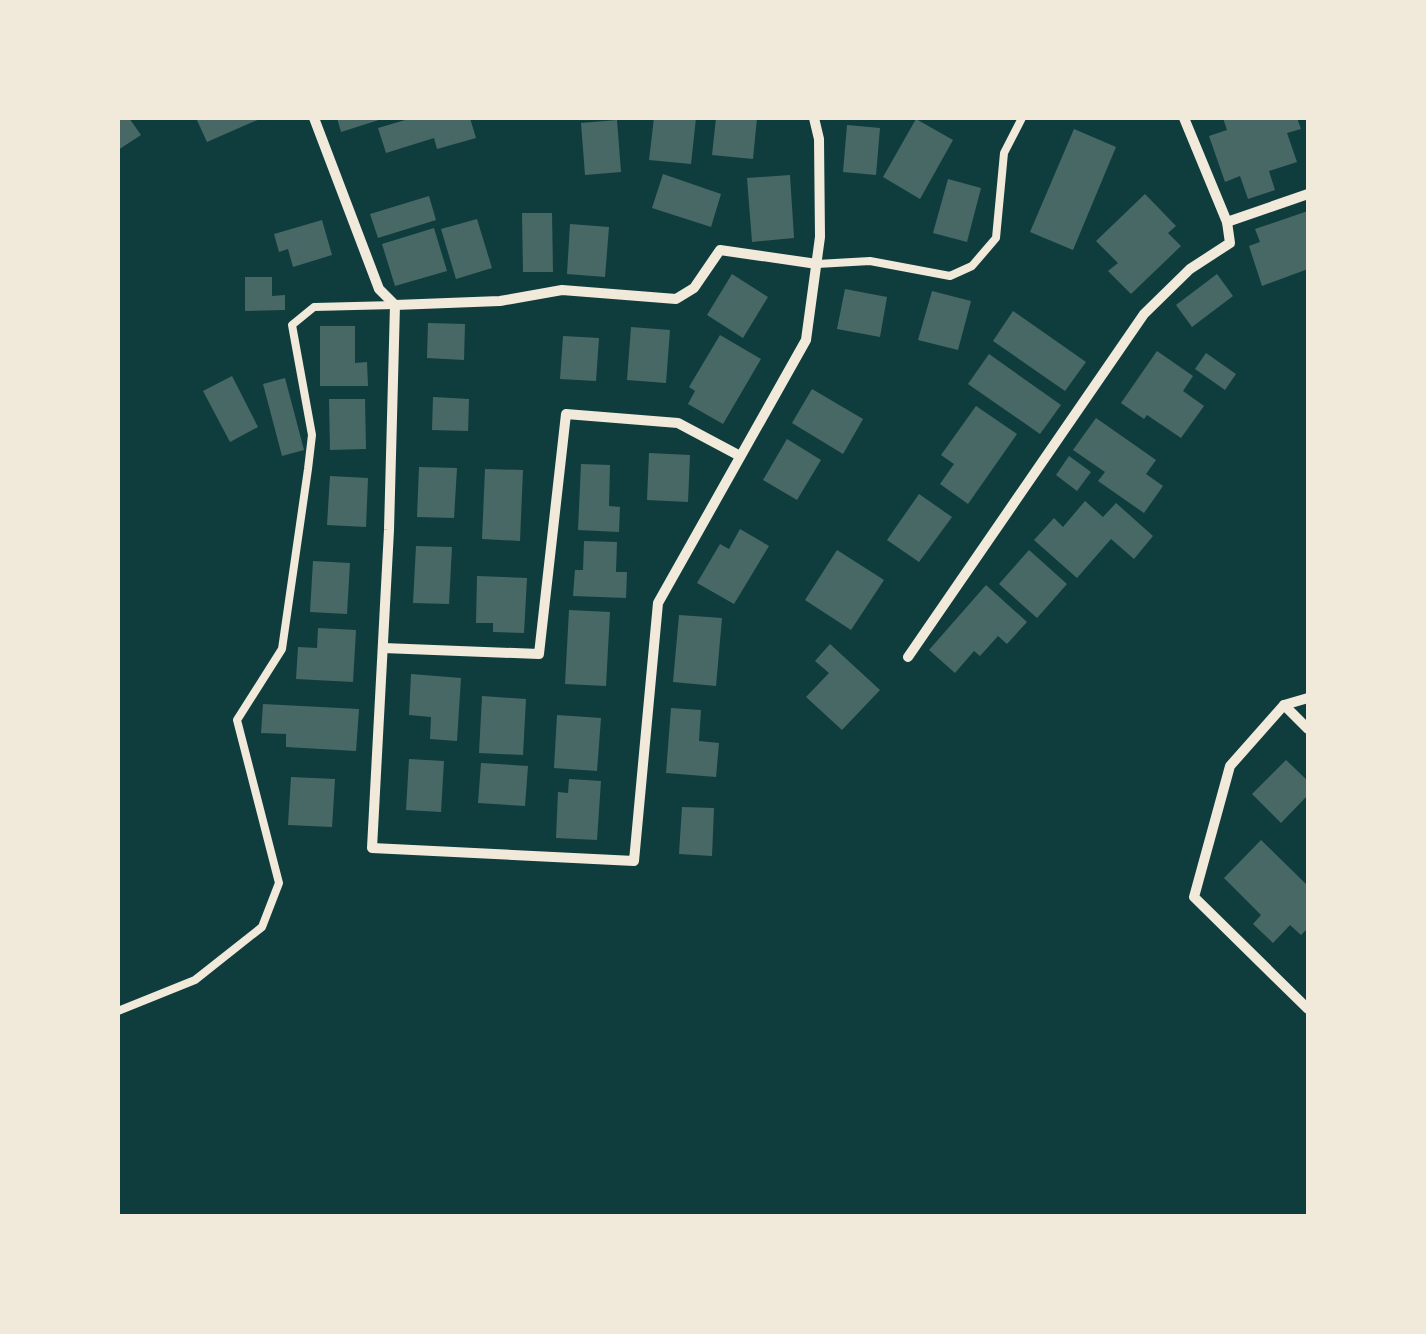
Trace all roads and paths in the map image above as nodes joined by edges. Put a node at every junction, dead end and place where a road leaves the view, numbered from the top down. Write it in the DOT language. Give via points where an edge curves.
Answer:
graph roads {
  1 [pos="314,118"];
  2 [pos="814,118"];
  3 [pos="1022,118"];
  4 [pos="1184,118"];
  5 [pos="1308,194"];
  6 [pos="1227,222"];
  7 [pos="816,264"];
  8 [pos="395,304"];
  9 [pos="740,456"];
  10 [pos="383,648"];
  11 [pos="908,657"];
  12 [pos="1308,698"];
  13 [pos="1284,705"];
  14 [pos="1308,729"];
  15 [pos="1308,1009"];
  16 [pos="118,1011"];
  1 -- 8 [label="street" via="379,289"];
  2 -- 7 [label="street"];
  3 -- 7 [label="lane" via="1004,153 996,238 972,266 950,276 870,262"];
  4 -- 6 [label="street"];
  5 -- 6 [label="street"];
  6 -- 11 [label="street" via="1230,243 1190,268 1144,314"];
  7 -- 8 [label="street" via="720,250 694,288 676,299 562,290 500,302"];
  7 -- 9 [label="street" via="806,340"];
  8 -- 10 [label="street"];
  8 -- 16 [label="lane" via="314,306 292,325 312,435 308,470 282,650 237,720 279,883 262,928 195,980"];
  9 -- 10 [label="street" via="678,423 566,414 539,654"];
  9 -- 10 [label="street" via="658,602 634,861 372,848"];
  12 -- 13 [label="street"];
  13 -- 14 [label="street"];
  13 -- 15 [label="street" via="1230,766 1194,897"];
}
